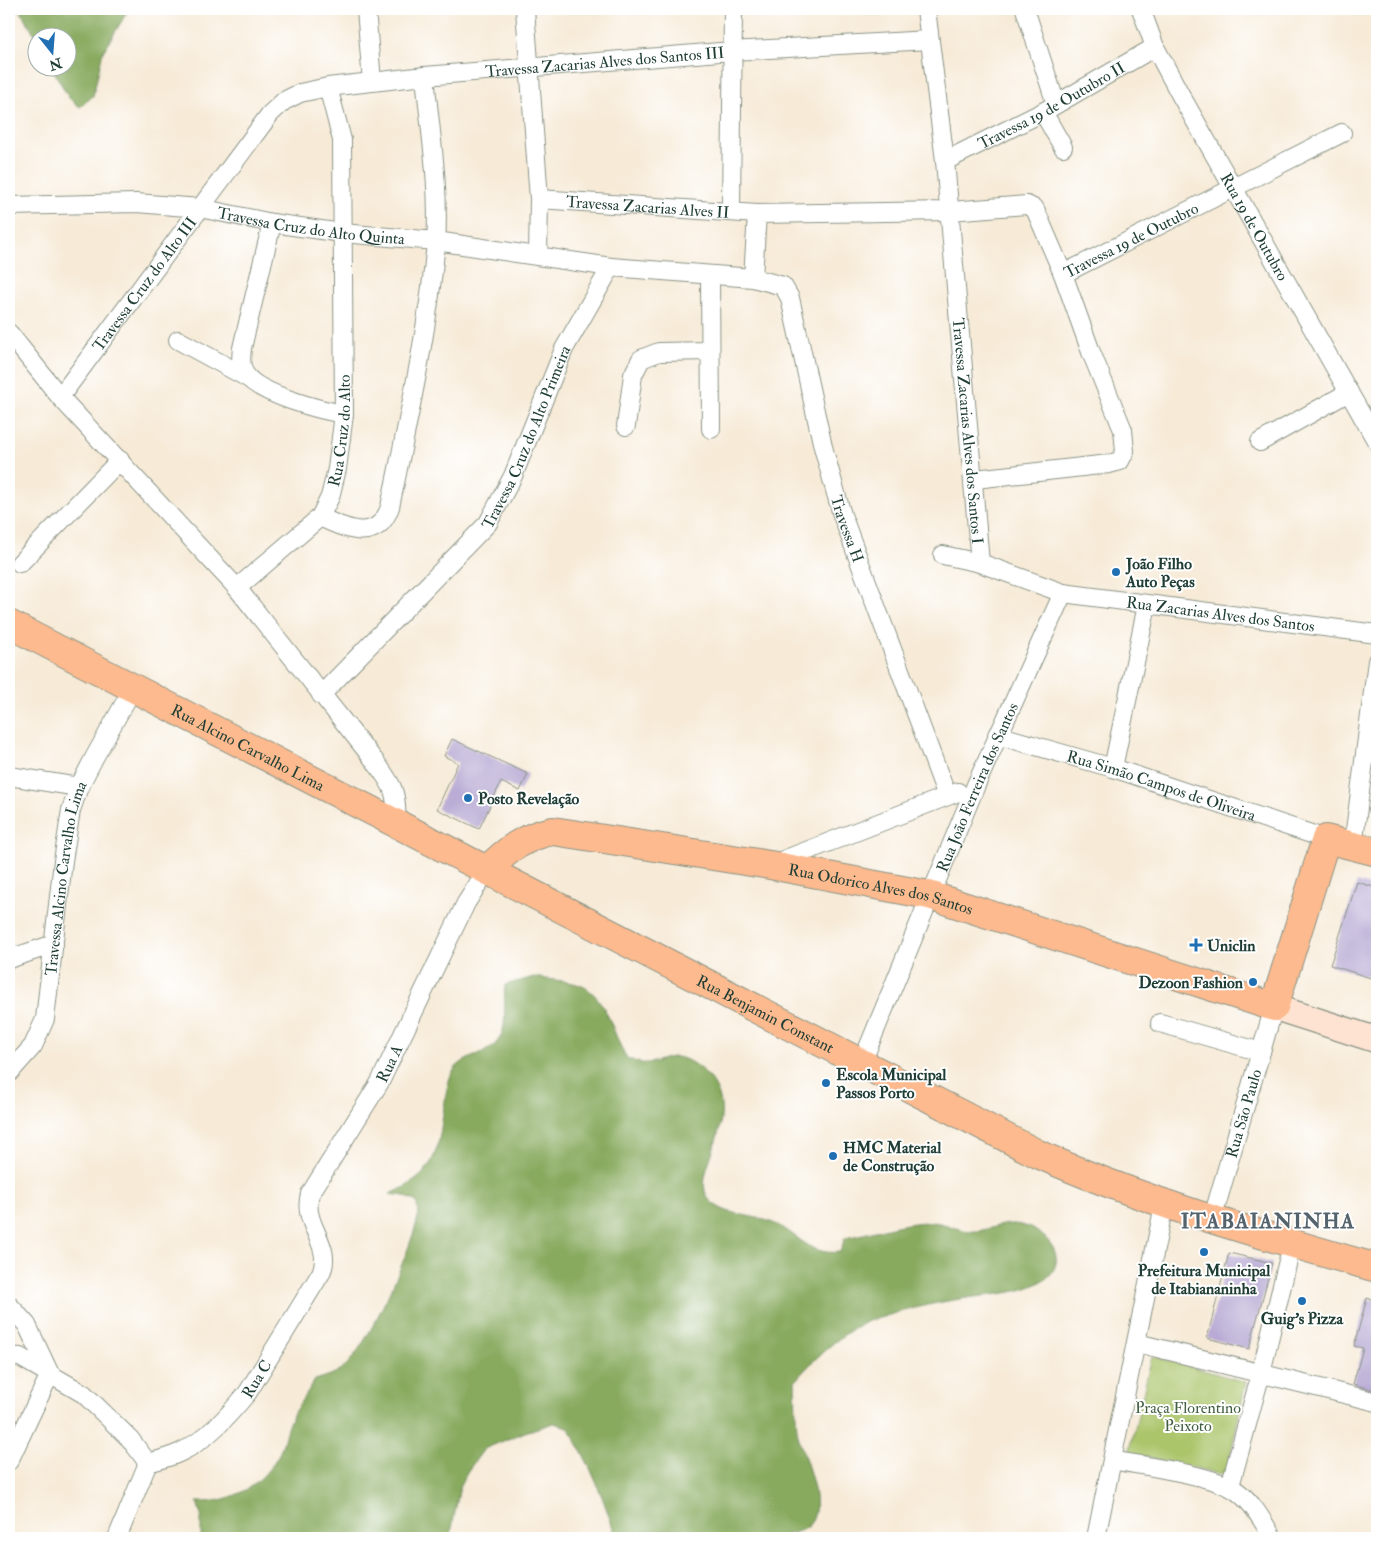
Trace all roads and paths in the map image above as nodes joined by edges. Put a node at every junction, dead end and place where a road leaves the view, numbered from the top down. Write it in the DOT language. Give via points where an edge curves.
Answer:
graph roads {
  1 [pos="366,9"];
  2 [pos="526,9"];
  3 [pos="733,9"];
  4 [pos="926,9"];
  5 [pos="1025,9"];
  6 [pos="1141,9"];
  7 [pos="929,40"];
  8 [pos="1155,47"];
  9 [pos="732,51"];
  10 [pos="530,67"];
  11 [pos="425,76"];
  12 [pos="372,82"];
  13 [pos="328,87"];
  14 [pos="284,101"];
  15 [pos="1049,108"];
  16 [pos="1342,133"];
  17 [pos="1063,147"];
  18 [pos="945,160"];
  19 [pos="1233,188"];
  20 [pos="539,199"];
  21 [pos="9,206"];
  22 [pos="200,208"];
  23 [pos="731,211"];
  24 [pos="950,211"];
  25 [pos="757,214"];
  26 [pos="272,223"];
  27 [pos="342,233"];
  28 [pos="436,241"];
  29 [pos="538,256"];
  30 [pos="611,267"];
  31 [pos="1063,274"];
  32 [pos="710,275"];
  33 [pos="753,278"];
  34 [pos="9,335"];
  35 [pos="178,340"];
  36 [pos="710,351"];
  37 [pos="248,378"];
  38 [pos="1349,392"];
  39 [pos="60,396"];
  40 [pos="344,414"];
  41 [pos="626,426"];
  42 [pos="711,429"];
  43 [pos="1260,442"];
  44 [pos="1377,442"];
  45 [pos="120,460"];
  46 [pos="974,479"];
  47 [pos="320,517"];
  48 [pos="943,555"];
  49 [pos="20,563"];
  50 [pos="980,563"];
  51 [pos="238,588"];
  52 [pos="1063,593"];
  53 [pos="1147,605"];
  54 [pos="9,624"];
  55 [pos="1377,634"];
  56 [pos="1377,661"];
  57 [pos="133,688"];
  58 [pos="321,695"];
  59 [pos="998,735"];
  60 [pos="1113,768"];
  61 [pos="9,776"];
  62 [pos="976,785"];
  63 [pos="79,787"];
  64 [pos="947,796"];
  65 [pos="396,822"];
  66 [pos="1326,839"];
  67 [pos="1365,849"];
  68 [pos="770,865"];
  69 [pos="487,870"];
  70 [pos="929,895"];
  71 [pos="54,944"];
  72 [pos="9,959"];
  73 [pos="1274,1007"];
  74 [pos="1160,1023"];
  75 [pos="1377,1040"];
  76 [pos="1261,1052"];
  77 [pos="861,1065"];
  78 [pos="9,1072"];
  79 [pos="1164,1205"];
  80 [pos="1212,1220"];
  81 [pos="1292,1244"];
  82 [pos="324,1255"];
  83 [pos="1377,1268"];
  84 [pos="9,1305"];
  85 [pos="1137,1343"];
  86 [pos="9,1356"];
  87 [pos="1261,1373"];
  88 [pos="50,1374"];
  89 [pos="1377,1402"];
  90 [pos="1112,1460"];
  91 [pos="9,1461"];
  92 [pos="148,1463"];
  93 [pos="1230,1486"];
  94 [pos="117,1538"];
  95 [pos="1096,1538"];
  96 [pos="1273,1538"];
  1 -- 12 [label="street"];
  2 -- 10 [label="street"];
  3 -- 9 [label="street"];
  4 -- 7 [label="street, Travessa Zacarias Alves dos Santos I"];
  5 -- 15 [label="street"];
  6 -- 8 [label="street, Rua 19 de Outubro"];
  7 -- 9 [label="street, Travessa Zacarias Alves dos Santos III"];
  7 -- 18 [label="street, Travessa Zacarias Alves dos Santos I"];
  8 -- 15 [label="street, Travessa 19 de Outubro II"];
  8 -- 19 [label="street, Rua 19 de Outubro"];
  9 -- 10 [label="street, Travessa Zacarias Alves dos Santos III"];
  9 -- 23 [label="street"];
  10 -- 11 [label="street, Travessa Zacarias Alves dos Santos III"];
  10 -- 20 [label="street"];
  11 -- 12 [label="street, Travessa Zacarias Alves dos Santos III"];
  11 -- 28 [label="street" via="435,184"];
  12 -- 13 [label="street, Travessa Zacarias Alves dos Santos III"];
  13 -- 14 [label="street, Travessa Zacarias Alves dos Santos III" via="300,93"];
  13 -- 27 [label="street, Rua Cruz do Alto" via="342,140"];
  14 -- 22 [label="street, Travessa Cruz do Alto III" via="270,114"];
  15 -- 17 [label="street"];
  15 -- 18 [label="street, Travessa 19 de Outubro II"];
  16 -- 19 [label="street, Travessa 19 de Outubro"];
  18 -- 24 [label="street, Travessa Zacarias Alves dos Santos I"];
  19 -- 31 [label="street, Travessa 19 de Outubro"];
  19 -- 38 [label="street, Rua 19 de Outubro"];
  20 -- 23 [label="street, Travessa Zacarias Alves II"];
  20 -- 29 [label="street"];
  21 -- 22 [label="street, Travessa Cruz do Alto Quinta" via="136,203"];
  22 -- 26 [label="street, Travessa Cruz do Alto Quinta"];
  22 -- 39 [label="street, Travessa Cruz do Alto III"];
  23 -- 25 [label="street, Travessa Zacarias Alves II"];
  24 -- 25 [label="street, Travessa Zacarias Alves II"];
  24 -- 31 [label="street, Travessa 19 de Outubro" via="1031,206 1038,212"];
  24 -- 46 [label="street, Travessa Zacarias Alves dos Santos I"];
  25 -- 33 [label="street"];
  26 -- 27 [label="street, Travessa Cruz do Alto Quinta"];
  26 -- 37 [label="street" via="241,358"];
  27 -- 28 [label="street, Travessa Cruz do Alto Quinta"];
  27 -- 40 [label="street, Rua Cruz do Alto"];
  28 -- 29 [label="street, Travessa Cruz do Alto Quinta"];
  28 -- 47 [label="street" via="417,378 387,516 377,527 360,530 342,527"];
  29 -- 30 [label="street, Travessa Cruz do Alto Quinta"];
  30 -- 32 [label="street"];
  30 -- 58 [label="street, Travessa Cruz do Alto Primeira" via="564,349 513,476 488,522"];
  31 -- 46 [label="street" via="1123,430 1125,451 1120,461 1109,464"];
  32 -- 33 [label="street"];
  32 -- 36 [label="street"];
  33 -- 64 [label="street, Travessa H" via="783,286 790,298 823,447 842,515"];
  34 -- 39 [label="street"];
  35 -- 37 [label="street"];
  36 -- 41 [label="street" via="659,352 641,359 633,375"];
  36 -- 42 [label="street"];
  37 -- 40 [label="street" via="295,402"];
  38 -- 43 [label="street"];
  38 -- 44 [label="street, Rua 19 de Outubro"];
  39 -- 45 [label="street"];
  40 -- 47 [label="street, Rua Cruz do Alto" via="338,469"];
  45 -- 49 [label="street"];
  45 -- 51 [label="street"];
  46 -- 50 [label="street, Travessa Zacarias Alves dos Santos I"];
  47 -- 51 [label="street, Rua Cruz do Alto"];
  48 -- 50 [label="street"];
  50 -- 52 [label="street, Travessa Zacarias Alves dos Santos I"];
  51 -- 58 [label="street"];
  52 -- 53 [label="street, Rua Zacarias Alves dos Santos"];
  52 -- 59 [label="street, Rua João Ferreira dos Santos"];
  53 -- 55 [label="street, Rua Zacarias Alves dos Santos"];
  53 -- 60 [label="street"];
  54 -- 57 [label="main road, Rua Alcino Carvalho Lima"];
  56 -- 67 [label="street"];
  57 -- 63 [label="street, Travessa Alcino Carvalho Lima"];
  57 -- 65 [label="main road, Rua Alcino Carvalho Lima"];
  58 -- 65 [label="street" via="394,789"];
  59 -- 60 [label="street, Rua Simão Campos de Oliveira"];
  59 -- 62 [label="street, Rua João Ferreira dos Santos"];
  60 -- 66 [label="street, Rua Simão Campos de Oliveira"];
  61 -- 63 [label="street"];
  62 -- 64 [label="street"];
  62 -- 70 [label="street, Rua João Ferreira dos Santos"];
  63 -- 71 [label="street, Travessa Alcino Carvalho Lima" via="66,834"];
  64 -- 68 [label="street"];
  65 -- 69 [label="main road, Rua Alcino Carvalho Lima"];
  66 -- 67 [label="main road"];
  66 -- 73 [label="main road"];
  68 -- 69 [label="main road, Rua Odorico Alves dos Santos" via="553,831 525,839"];
  68 -- 70 [label="main road, Rua Odorico Alves dos Santos"];
  69 -- 77 [label="main road, Rua Benjamin Constant"];
  69 -- 82 [label="street, Rua A" via="466,903 380,1082 310,1194 307,1211"];
  70 -- 73 [label="main road, Rua Odorico Alves dos Santos"];
  70 -- 77 [label="street, Rua João Ferreira dos Santos"];
  71 -- 72 [label="street"];
  71 -- 78 [label="street, Travessa Alcino Carvalho Lima" via="45,1019 33,1046"];
  73 -- 75 [label="main road"];
  73 -- 76 [label="street, Rua São Paulo"];
  74 -- 76 [label="street"];
  76 -- 80 [label="street, Rua São Paulo"];
  77 -- 79 [label="main road, Rua Benjamin Constant" via="1038,1154"];
  79 -- 80 [label="main road, Rua Benjamin Constant"];
  79 -- 85 [label="street"];
  80 -- 81 [label="main road, Rua Benjamin Constant"];
  81 -- 83 [label="main road, Rua Benjamin Constant"];
  81 -- 87 [label="street"];
  82 -- 92 [label="street, Rua C" via="321,1273 237,1406 197,1444"];
  84 -- 88 [label="street" via="27,1325"];
  85 -- 87 [label="street"];
  85 -- 90 [label="street"];
  86 -- 88 [label="street" via="20,1357"];
  87 -- 89 [label="street"];
  87 -- 93 [label="street"];
  88 -- 91 [label="street"];
  88 -- 92 [label="street" via="84,1394 130,1439"];
  90 -- 93 [label="street"];
  90 -- 95 [label="street"];
  92 -- 94 [label="street"];
  93 -- 96 [label="street" via="1248,1502"];
}
